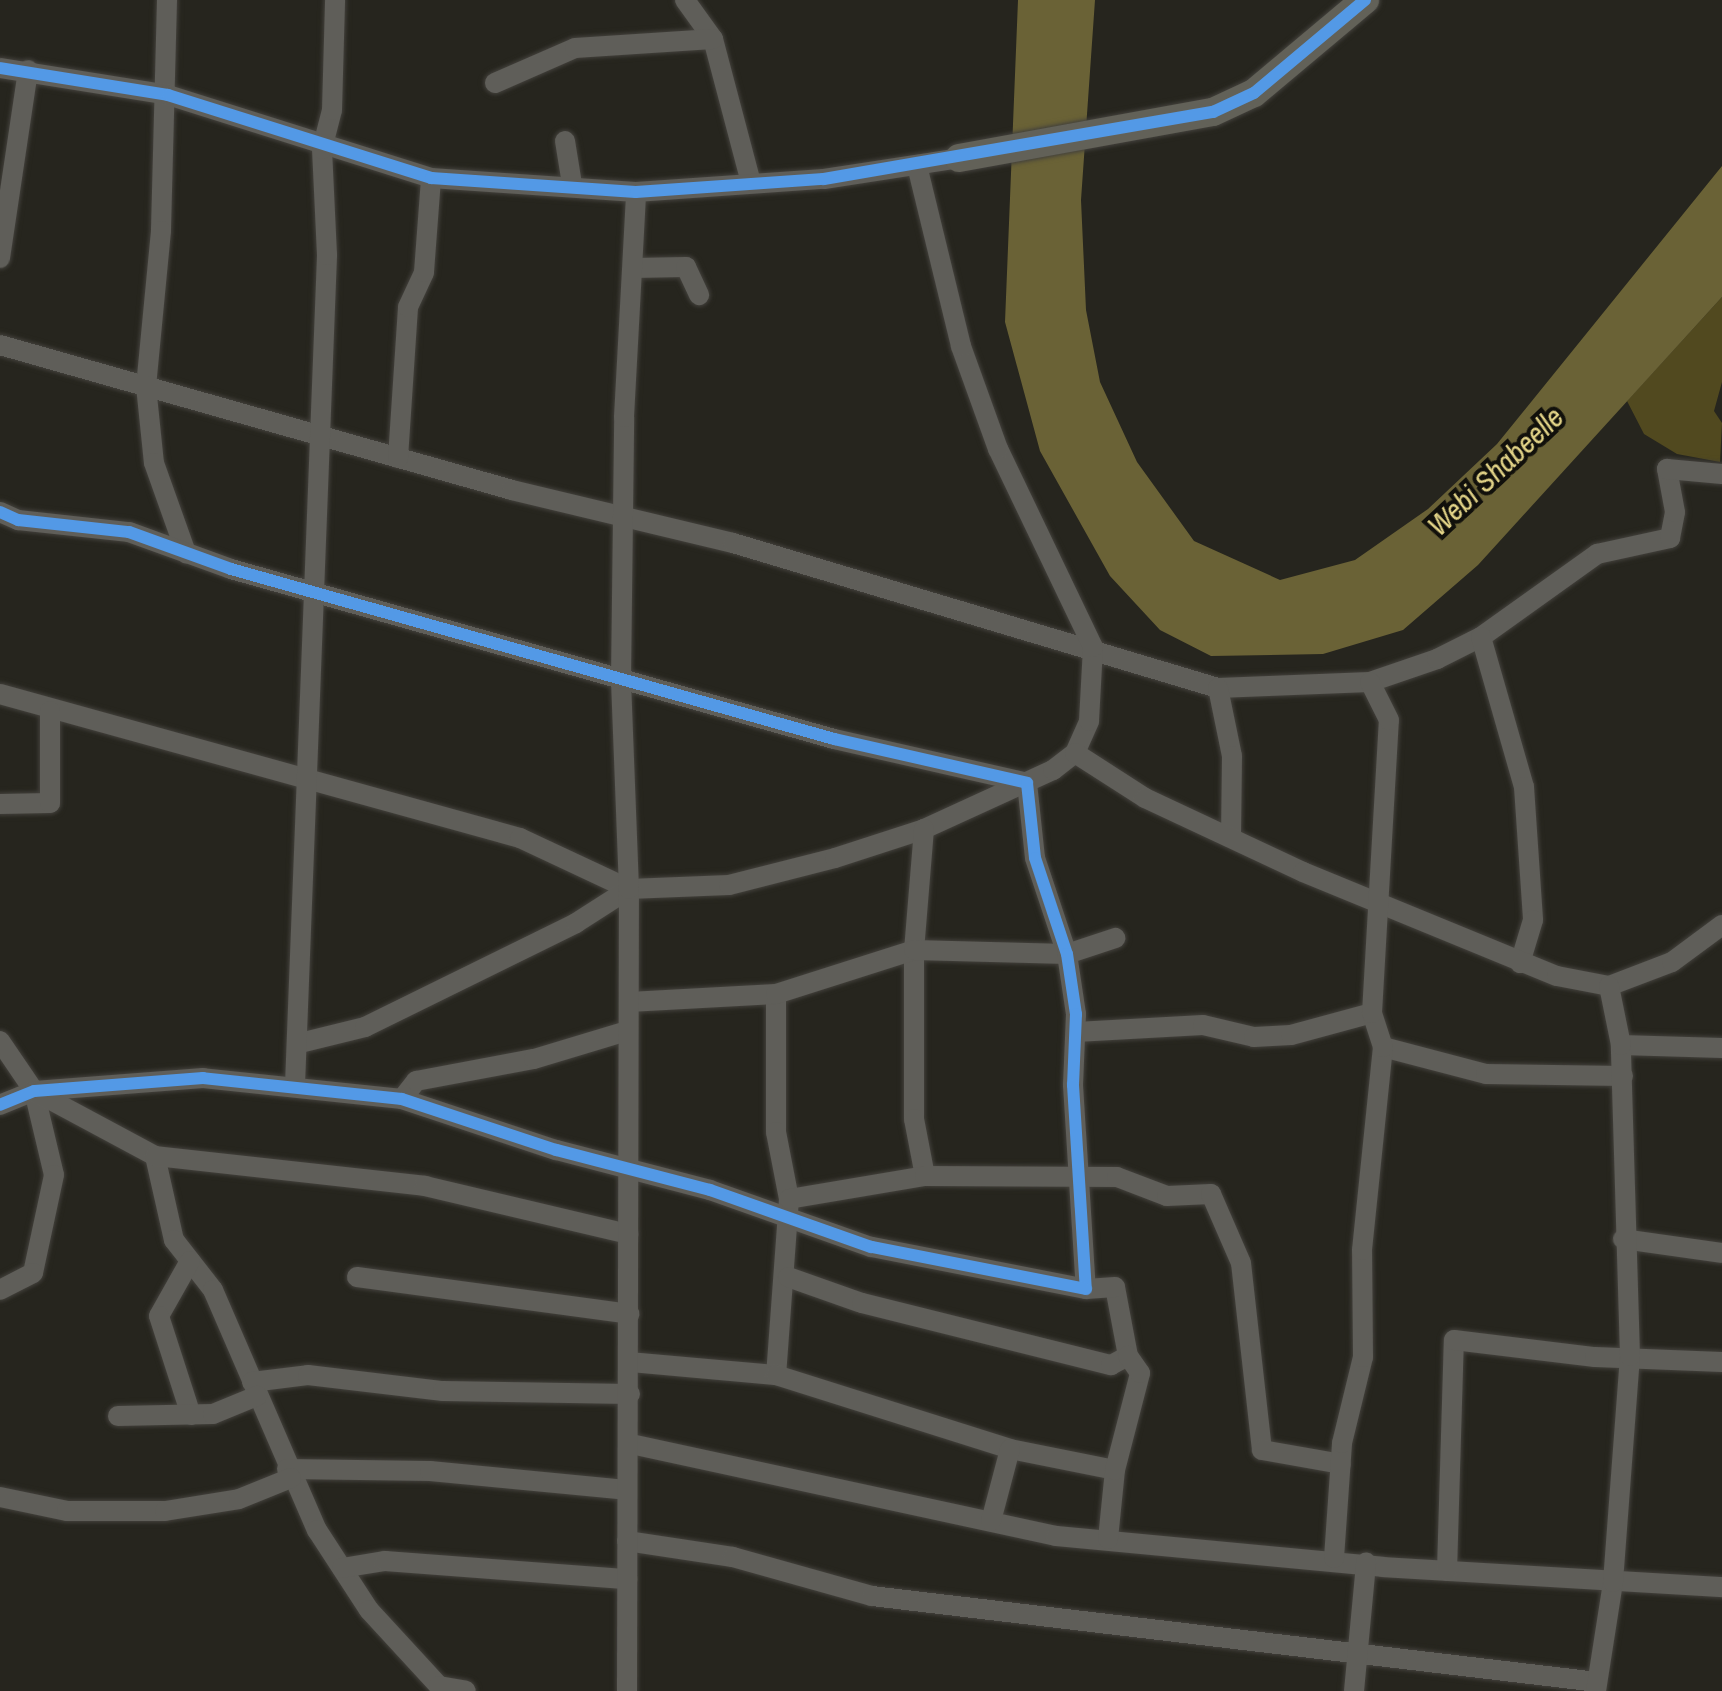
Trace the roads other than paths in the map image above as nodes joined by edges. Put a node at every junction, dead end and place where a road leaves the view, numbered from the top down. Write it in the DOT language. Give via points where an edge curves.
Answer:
graph roads {
  1 [pos="167,0"];
  2 [pos="335,0"];
  3 [pos="685,0"];
  4 [pos="1354,4"];
  5 [pos="713,39"];
  6 [pos="0,68"];
  7 [pos="28,70"];
  8 [pos="495,83"];
  9 [pos="168,95"];
  10 [pos="565,142"];
  11 [pos="322,149"];
  12 [pos="959,158"];
  13 [pos="916,165"];
  14 [pos="431,178"];
  15 [pos="751,182"];
  16 [pos="572,184"];
  17 [pos="636,192"];
  18 [pos="0,258"];
  19 [pos="634,268"];
  20 [pos="700,295"];
  21 [pos="0,345"];
  22 [pos="146,386"];
  23 [pos="321,436"];
  24 [pos="398,458"];
  25 [pos="1722,474"];
  26 [pos="0,512"];
  27 [pos="623,514"];
  28 [pos="186,553"];
  29 [pos="314,594"];
  30 [pos="1481,637"];
  31 [pos="1093,648"];
  32 [pos="622,679"];
  33 [pos="1370,682"];
  34 [pos="1218,688"];
  35 [pos="0,694"];
  36 [pos="50,711"];
  37 [pos="1075,753"];
  38 [pos="309,776"];
  39 [pos="1027,783"];
  40 [pos="0,804"];
  41 [pos="924,829"];
  42 [pos="1231,836"];
  43 [pos="629,889"];
  44 [pos="1379,906"];
  45 [pos="1722,925"];
  46 [pos="1115,938"];
  47 [pos="914,950"];
  48 [pos="1067,954"];
  49 [pos="1520,963"];
  50 [pos="1609,986"];
  51 [pos="776,994"];
  52 [pos="629,1002"];
  53 [pos="1372,1013"];
  54 [pos="627,1031"];
  55 [pos="1076,1032"];
  56 [pos="0,1041"];
  57 [pos="300,1043"];
  58 [pos="1621,1044"];
  59 [pos="1383,1047"];
  60 [pos="1722,1048"];
  61 [pos="1623,1076"];
  62 [pos="295,1085"];
  63 [pos="34,1090"];
  64 [pos="402,1099"];
  65 [pos="0,1105"];
  66 [pos="155,1156"];
  67 [pos="628,1167"];
  68 [pos="925,1176"];
  69 [pos="1080,1176"];
  70 [pos="788,1209"];
  71 [pos="628,1234"];
  72 [pos="1624,1239"];
  73 [pos="1722,1253"];
  74 [pos="190,1262"];
  75 [pos="357,1277"];
  76 [pos="788,1277"];
  77 [pos="1086,1289"];
  78 [pos="0,1290"];
  79 [pos="629,1314"];
  80 [pos="1128,1356"];
  81 [pos="1630,1356"];
  82 [pos="630,1362"];
  83 [pos="1722,1362"];
  84 [pos="776,1375"];
  85 [pos="255,1389"];
  86 [pos="630,1394"];
  87 [pos="192,1415"];
  88 [pos="118,1416"];
  89 [pos="632,1444"];
  90 [pos="1010,1449"];
  91 [pos="1341,1464"];
  92 [pos="1114,1470"];
  93 [pos="289,1474"];
  94 [pos="626,1490"];
  95 [pos="0,1497"];
  96 [pos="992,1521"];
  97 [pos="1108,1539"];
  98 [pos="627,1541"];
  99 [pos="1334,1558"];
  100 [pos="1366,1564"];
  101 [pos="342,1568"];
  102 [pos="1448,1570"];
  103 [pos="627,1579"];
  104 [pos="1613,1582"];
  105 [pos="1722,1587"];
  106 [pos="1357,1654"];
  107 [pos="1596,1686"];
  108 [pos="438,1688"];
  109 [pos="466,1691"];
  110 [pos="627,1691"];
  111 [pos="1354,1691"];
  1 -- 9 [label="street"];
  2 -- 11 [label="street" via="332,110"];
  3 -- 5 [label="street"];
  4 -- 12 [label="street" via="1254,93 1213,112"];
  5 -- 8 [label="street" via="574,48"];
  5 -- 15 [label="street"];
  6 -- 7 [label="street"];
  7 -- 9 [label="street"];
  7 -- 18 [label="street"];
  9 -- 11 [label="street"];
  9 -- 22 [label="street"];
  10 -- 16 [label="street"];
  11 -- 14 [label="street"];
  11 -- 23 [label="street" via="327,254"];
  12 -- 13 [label="street"];
  13 -- 15 [label="street"];
  13 -- 31 [label="street" via="961,346 998,449"];
  14 -- 16 [label="street"];
  14 -- 24 [label="street" via="424,272 408,307"];
  15 -- 17 [label="street"];
  16 -- 17 [label="street"];
  17 -- 19 [label="street"];
  19 -- 20 [label="street" via="686,266"];
  19 -- 27 [label="street"];
  21 -- 22 [label="street"];
  22 -- 23 [label="street"];
  22 -- 28 [label="street" via="154,464"];
  23 -- 24 [label="street"];
  23 -- 29 [label="street"];
  24 -- 27 [label="street"];
  25 -- 30 [label="street" via="1667,469 1675,512 1670,538 1597,554"];
  26 -- 28 [label="street" via="18,520 129,532"];
  27 -- 31 [label="street"];
  27 -- 32 [label="street"];
  28 -- 29 [label="street"];
  29 -- 32 [label="street"];
  29 -- 38 [label="street"];
  30 -- 33 [label="street"];
  30 -- 49 [label="street" via="1524,787 1534,920"];
  31 -- 34 [label="street"];
  31 -- 37 [label="street" via="1088,721"];
  32 -- 39 [label="street" via="834,739"];
  32 -- 43 [label="street"];
  33 -- 34 [label="street"];
  33 -- 44 [label="street" via="1388,720"];
  34 -- 42 [label="street" via="1232,756"];
  35 -- 36 [label="street"];
  36 -- 38 [label="street"];
  36 -- 40 [label="street" via="50,804"];
  37 -- 39 [label="street"];
  37 -- 42 [label="street" via="1145,798"];
  38 -- 43 [label="street" via="520,838"];
  38 -- 57 [label="street" via="298,952"];
  39 -- 41 [label="street"];
  39 -- 48 [label="street" via="1035,858"];
  41 -- 43 [label="street" via="729,884"];
  41 -- 47 [label="street"];
  42 -- 44 [label="street"];
  43 -- 52 [label="street"];
  43 -- 57 [label="street" via="576,923 366,1027"];
  44 -- 49 [label="street"];
  44 -- 53 [label="street"];
  45 -- 50 [label="street" via="1672,962"];
  46 -- 48 [label="street"];
  47 -- 48 [label="street"];
  47 -- 51 [label="street"];
  47 -- 68 [label="street" via="914,1119"];
  48 -- 55 [label="street"];
  49 -- 50 [label="street"];
  50 -- 58 [label="street"];
  51 -- 52 [label="street"];
  51 -- 70 [label="street" via="776,1132"];
  52 -- 54 [label="street"];
  53 -- 55 [label="street" via="1291,1035 1254,1036 1202,1025"];
  53 -- 59 [label="street"];
  54 -- 64 [label="street" via="534,1059 416,1081"];
  54 -- 67 [label="street"];
  55 -- 69 [label="street"];
  56 -- 63 [label="street"];
  57 -- 62 [label="street"];
  58 -- 60 [label="street"];
  58 -- 61 [label="street"];
  59 -- 61 [label="street" via="1486,1074"];
  59 -- 91 [label="street" via="1362,1250 1363,1357"];
  61 -- 72 [label="street"];
  62 -- 63 [label="street" via="203,1078"];
  62 -- 64 [label="street"];
  63 -- 65 [label="street"];
  63 -- 66 [label="street"];
  63 -- 78 [label="street" via="54,1175 33,1272"];
  64 -- 67 [label="street"];
  66 -- 71 [label="street" via="425,1186"];
  66 -- 74 [label="street" via="174,1240"];
  67 -- 70 [label="street"];
  67 -- 71 [label="street"];
  68 -- 69 [label="street"];
  68 -- 70 [label="street"];
  69 -- 77 [label="street"];
  69 -- 91 [label="street" via="1117,1177 1167,1196 1212,1194 1241,1263 1262,1450"];
  70 -- 76 [label="street"];
  70 -- 77 [label="street" via="960,1269"];
  71 -- 79 [label="street"];
  72 -- 73 [label="street"];
  72 -- 81 [label="street"];
  74 -- 85 [label="street" via="213,1290"];
  74 -- 87 [label="street" via="160,1316"];
  75 -- 79 [label="street"];
  76 -- 80 [label="street" via="862,1303 1111,1365"];
  76 -- 84 [label="street"];
  77 -- 80 [label="street" via="1115,1287"];
  79 -- 82 [label="street"];
  80 -- 92 [label="street" via="1140,1373"];
  81 -- 83 [label="street"];
  81 -- 102 [label="street" via="1454,1340"];
  81 -- 104 [label="street"];
  82 -- 84 [label="street"];
  82 -- 86 [label="street"];
  84 -- 90 [label="street"];
  85 -- 86 [label="street" via="308,1375 443,1391"];
  85 -- 87 [label="street" via="213,1414"];
  85 -- 93 [label="street"];
  86 -- 89 [label="street"];
  87 -- 88 [label="street"];
  89 -- 94 [label="street"];
  89 -- 96 [label="street"];
  90 -- 92 [label="street"];
  90 -- 96 [label="street"];
  91 -- 99 [label="street"];
  92 -- 97 [label="street"];
  93 -- 94 [label="street" via="430,1471"];
  93 -- 95 [label="street" via="239,1500 165,1511 68,1511"];
  93 -- 101 [label="street"];
  94 -- 98 [label="street"];
  96 -- 97 [label="street" via="1056,1536"];
  97 -- 99 [label="street"];
  98 -- 103 [label="street"];
  98 -- 106 [label="street" via="733,1557 872,1596"];
  99 -- 100 [label="street"];
  100 -- 102 [label="street"];
  100 -- 106 [label="street"];
  101 -- 103 [label="street" via="385,1562"];
  101 -- 108 [label="street"];
  102 -- 104 [label="street"];
  103 -- 110 [label="street"];
  104 -- 105 [label="street"];
  104 -- 107 [label="street"];
  106 -- 107 [label="street"];
  106 -- 111 [label="street"];
  108 -- 109 [label="street"];
}
